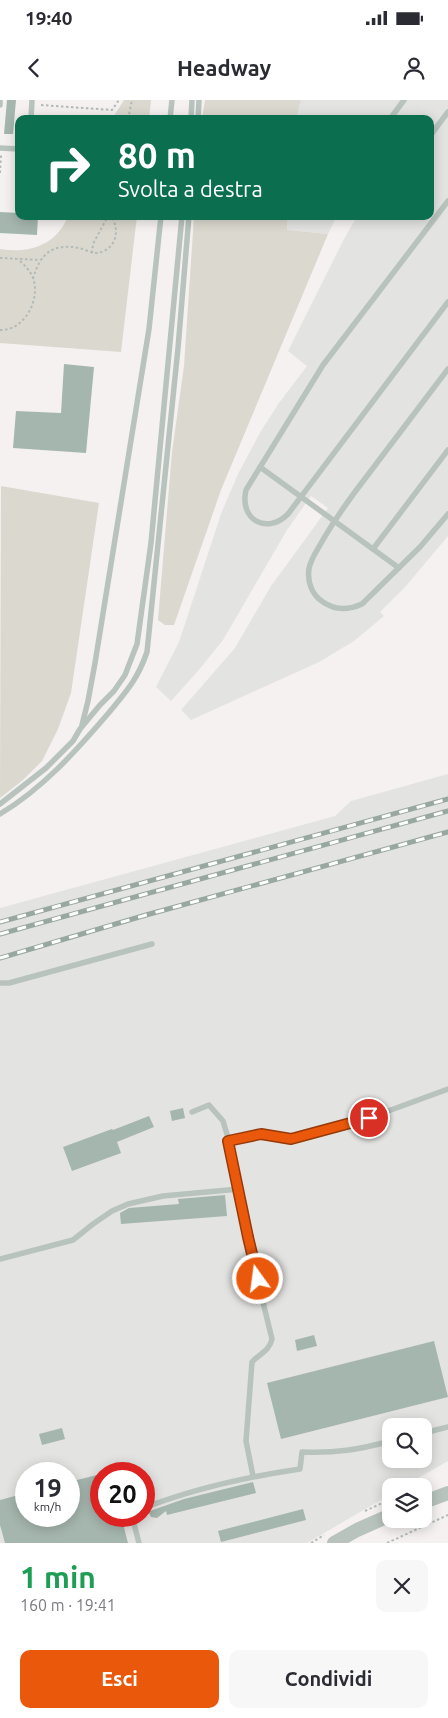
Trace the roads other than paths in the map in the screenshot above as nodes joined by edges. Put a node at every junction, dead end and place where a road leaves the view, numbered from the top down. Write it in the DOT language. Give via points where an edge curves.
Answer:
graph roads {
  1 [pos="0,100"];
  2 [pos="32,100"];
  3 [pos="172,100"];
  4 [pos="192,100"];
  5 [pos="199,100"];
  6 [pos="404,100"];
  7 [pos="0,105"];
  8 [pos="448,112"];
  9 [pos="31,115"];
  10 [pos="170,115"];
  11 [pos="191,115"];
  12 [pos="198,115"];
  13 [pos="393,115"];
  14 [pos="434,131"];
  15 [pos="1,148"];
  16 [pos="15,149"];
  17 [pos="448,201"];
  18 [pos="434,219"];
  19 [pos="161,220"];
  20 [pos="182,220"];
  21 [pos="189,220"];
  22 [pos="434,220"];
  23 [pos="448,302"];
  24 [pos="448,369"];
  25 [pos="448,450"];
  26 [pos="260,467"];
  27 [pos="301,497"];
  28 [pos="448,514"];
  29 [pos="334,521"];
  30 [pos="373,549"];
  31 [pos="399,568"];
  32 [pos="80,729"];
  33 [pos="0,804"];
  34 [pos="0,814"];
  35 [pos="152,944"];
  36 [pos="0,983"];
  37 [pos="448,1089"];
  38 [pos="192,1112"];
  39 [pos="228,1141"];
  40 [pos="239,1189"];
  41 [pos="0,1259"];
  42 [pos="448,1426"];
  43 [pos="432,1431"];
  44 [pos="382,1443"];
  45 [pos="254,1476"];
  46 [pos="448,1493"];
  47 [pos="432,1499"];
  48 [pos="155,1504"];
  49 [pos="382,1519"];
  50 [pos="135,1527"];
  51 [pos="139,1543"];
  52 [pos="334,1543"];
  1 -- 7 [label="lane"];
  2 -- 9 [label="lane"];
  3 -- 10 [label="lane"];
  4 -- 11 [label="lane"];
  5 -- 12 [label="lane"];
  6 -- 13 [label="lane"];
  8 -- 14 [label="lane"];
  15 -- 16 [label="lane"];
  17 -- 18 [label="lane"];
  19 -- 32 [label="lane" via="149,330 95,663"];
  20 -- 32 [label="lane" via="151,543 137,644 125,675"];
  21 -- 34 [label="lane" via="147,652 134,682 85,741 51,776"];
  22 -- 26 [label="lane" via="323,365"];
  23 -- 27 [label="lane"];
  24 -- 29 [label="lane"];
  25 -- 30 [label="lane"];
  26 -- 27 [label="lane"];
  26 -- 27 [label="lane" via="244,498 244,506 252,519 275,524"];
  27 -- 29 [label="lane"];
  28 -- 31 [label="lane"];
  29 -- 30 [label="lane"];
  29 -- 31 [label="lane" via="309,568 312,590 319,600 340,609 352,609 362,604"];
  30 -- 31 [label="lane"];
  32 -- 33 [label="lane" via="46,768"];
  35 -- 36 [label="lane"];
  37 -- 39 [label="lane" via="369,1118 304,1136 291,1139 261,1134"];
  38 -- 39 [label="lane" via="209,1105 222,1121"];
  39 -- 40 [label="lane"];
  40 -- 41 [label="lane" via="163,1196 128,1204 106,1215 73,1240"];
  40 -- 45 [label="lane" via="272,1339 266,1353 252,1362 246,1441"];
  42 -- 43 [label="lane"];
  44 -- 45 [label="lane" via="351,1451 302,1452 300,1469"];
  45 -- 48 [label="lane" via="176,1495"];
  46 -- 47 [label="street"];
  49 -- 52 [label="street"];
  50 -- 51 [label="lane"];
}
